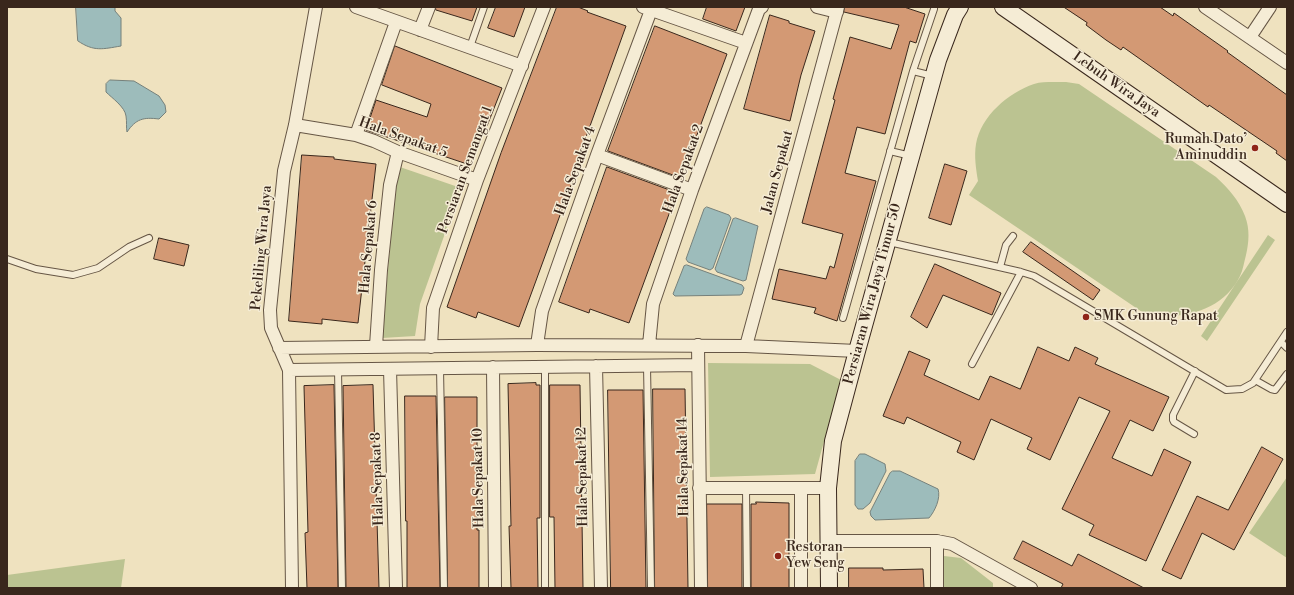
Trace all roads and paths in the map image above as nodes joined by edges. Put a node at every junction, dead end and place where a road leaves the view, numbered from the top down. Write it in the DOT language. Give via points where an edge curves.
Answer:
graph roads {
  1 [pos="316,7"];
  2 [pos="356,7"];
  3 [pos="429,7"];
  4 [pos="484,7"];
  5 [pos="544,7"];
  6 [pos="762,7"];
  7 [pos="818,7"];
  8 [pos="960,7"];
  9 [pos="1003,7"];
  10 [pos="1205,7"];
  11 [pos="1270,7"];
  12 [pos="647,8"];
  13 [pos="838,9"];
  14 [pos="934,9"];
  15 [pos="371,10"];
  16 [pos="396,22"];
  17 [pos="420,30"];
  18 [pos="1250,37"];
  19 [pos="746,43"];
  20 [pos="470,48"];
  21 [pos="1287,63"];
  22 [pos="522,66"];
  23 [pos="913,71"];
  24 [pos="934,76"];
  25 [pos="295,125"];
  26 [pos="356,135"];
  27 [pos="890,151"];
  28 [pos="398,152"];
  29 [pos="597,156"];
  30 [pos="911,156"];
  31 [pos="477,180"];
  32 [pos="692,190"];
  33 [pos="1287,204"];
  34 [pos="1013,236"];
  35 [pos="149,238"];
  36 [pos="887,241"];
  37 [pos="7,259"];
  38 [pos="1000,267"];
  39 [pos="1021,272"];
  40 [pos="842,318"];
  41 [pos="1287,332"];
  42 [pos="1281,342"];
  43 [pos="537,345"];
  44 [pos="650,345"];
  45 [pos="376,346"];
  46 [pos="698,346"];
  47 [pos="746,346"];
  48 [pos="431,347"];
  49 [pos="278,348"];
  50 [pos="1287,348"];
  51 [pos="857,351"];
  52 [pos="972,364"];
  53 [pos="698,365"];
  54 [pos="545,366"];
  55 [pos="596,366"];
  56 [pos="647,366"];
  57 [pos="440,368"];
  58 [pos="492,368"];
  59 [pos="390,369"];
  60 [pos="289,370"];
  61 [pos="338,370"];
  62 [pos="1195,371"];
  63 [pos="1287,374"];
  64 [pos="1255,380"];
  65 [pos="1194,434"];
  66 [pos="699,488"];
  67 [pos="746,488"];
  68 [pos="828,488"];
  69 [pos="801,489"];
  70 [pos="829,541"];
  71 [pos="937,541"];
  72 [pos="292,588"];
  73 [pos="342,588"];
  74 [pos="396,588"];
  75 [pos="444,588"];
  76 [pos="495,588"];
  77 [pos="545,588"];
  78 [pos="601,588"];
  79 [pos="651,588"];
  80 [pos="701,588"];
  81 [pos="747,588"];
  82 [pos="801,588"];
  83 [pos="830,588"];
  84 [pos="937,588"];
  85 [pos="1031,588"];
  1 -- 25 [label="street, Pekeliling Wira Jaya"];
  2 -- 15 [label="street"];
  3 -- 17 [label="street"];
  4 -- 20 [label="lane"];
  5 -- 22 [label="street, Persiaran Semangat 1"];
  6 -- 19 [label="street, Hala Sepakat 2"];
  7 -- 13 [label="street"];
  8 -- 24 [label="street, Persiaran Wira Jaya Timur 50"];
  9 -- 33 [label="street, Lebuh Wira Jaya"];
  10 -- 18 [label="street"];
  11 -- 18 [label="street"];
  12 -- 19 [label="street"];
  12 -- 29 [label="street, Hala Sepakat 4"];
  13 -- 47 [label="street, Jalan Sepakat"];
  14 -- 23 [label="lane"];
  15 -- 16 [label="street"];
  16 -- 17 [label="street"];
  16 -- 26 [label="street"];
  17 -- 20 [label="street"];
  18 -- 21 [label="street"];
  19 -- 32 [label="street, Hala Sepakat 2"];
  20 -- 22 [label="street"];
  22 -- 31 [label="street, Persiaran Semangat 1"];
  23 -- 24 [label="lane"];
  23 -- 27 [label="lane"];
  24 -- 30 [label="street, Persiaran Wira Jaya Timur 50"];
  25 -- 26 [label="street, Hala Sepakat 5"];
  25 -- 49 [label="street, Pekeliling Wira Jaya" via="284,171 270,310 271,328"];
  26 -- 28 [label="street, Hala Sepakat 5"];
  27 -- 30 [label="lane"];
  27 -- 40 [label="lane"];
  28 -- 31 [label="street, Hala Sepakat 5"];
  28 -- 45 [label="street, Hala Sepakat 6" via="390,185"];
  29 -- 32 [label="street"];
  29 -- 43 [label="street, Hala Sepakat 4" via="542,310"];
  30 -- 36 [label="street, Persiaran Wira Jaya Timur 50"];
  31 -- 48 [label="street, Persiaran Semangat 1" via="433,308"];
  32 -- 44 [label="street, Hala Sepakat 2" via="653,304"];
  34 -- 38 [label="lane" via="1006,245"];
  35 -- 37 [label="lane" via="129,247 98,268 73,275"];
  36 -- 38 [label="lane"];
  36 -- 51 [label="street, Persiaran Wira Jaya Timur 50"];
  38 -- 39 [label="lane"];
  39 -- 52 [label="lane"];
  39 -- 62 [label="lane" via="1034,276"];
  41 -- 42 [label="lane"];
  42 -- 50 [label="lane"];
  42 -- 64 [label="lane"];
  43 -- 44 [label="street"];
  43 -- 48 [label="street"];
  44 -- 46 [label="street"];
  45 -- 48 [label="street"];
  45 -- 49 [label="street"];
  46 -- 47 [label="street"];
  46 -- 53 [label="street, Hala Sepakat 14"];
  47 -- 51 [label="street"];
  49 -- 60 [label="street, Pekeliling Wira Jaya"];
  51 -- 68 [label="street, Persiaran Wira Jaya Timur 50" via="833,441"];
  53 -- 56 [label="street"];
  53 -- 66 [label="street, Hala Sepakat 14"];
  54 -- 55 [label="street"];
  54 -- 58 [label="street"];
  54 -- 77 [label="lane"];
  55 -- 56 [label="street"];
  55 -- 78 [label="street, Hala Sepakat 12"];
  56 -- 79 [label="lane"];
  57 -- 58 [label="street"];
  57 -- 59 [label="street"];
  57 -- 75 [label="lane"];
  58 -- 76 [label="street, Hala Sepakat 10"];
  59 -- 61 [label="street"];
  59 -- 74 [label="street, Hala Sepakat 8"];
  60 -- 61 [label="street"];
  60 -- 72 [label="street, Pekeliling Wira Jaya"];
  61 -- 73 [label="lane"];
  62 -- 64 [label="lane" via="1226,390 1242,389"];
  62 -- 65 [label="lane" via="1172,420"];
  63 -- 64 [label="lane" via="1275,390"];
  66 -- 67 [label="street"];
  66 -- 80 [label="street, Hala Sepakat 14"];
  67 -- 69 [label="street"];
  67 -- 81 [label="lane"];
  68 -- 69 [label="street"];
  68 -- 70 [label="street, Persiaran Wira Jaya Timur 50"];
  69 -- 82 [label="street"];
  70 -- 71 [label="street"];
  70 -- 83 [label="street, Persiaran Wira Jaya Timur 50"];
  71 -- 84 [label="street"];
  71 -- 85 [label="street" via="952,544"];
}
